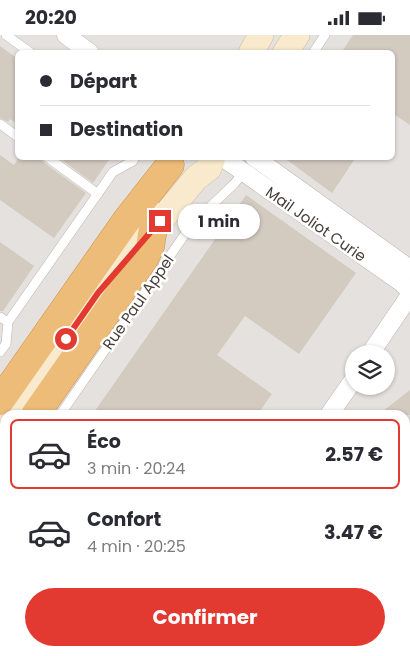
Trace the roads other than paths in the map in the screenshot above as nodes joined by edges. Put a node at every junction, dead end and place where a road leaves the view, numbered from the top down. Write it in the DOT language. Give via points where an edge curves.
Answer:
graph roads {
  1 [pos="6,35"];
  2 [pos="66,35"];
  3 [pos="261,35"];
  4 [pos="298,35"];
  5 [pos="325,35"];
  6 [pos="26,50"];
  7 [pos="86,50"];
  8 [pos="253,50"];
  9 [pos="287,50"];
  10 [pos="315,50"];
  11 [pos="0,124"];
  12 [pos="15,135"];
  13 [pos="51,160"];
  14 [pos="133,160"];
  15 [pos="197,160"];
  16 [pos="197,160"];
  17 [pos="199,160"];
  18 [pos="201,160"];
  19 [pos="252,160"];
  20 [pos="258,160"];
  21 [pos="244,173"];
  22 [pos="98,194"];
  23 [pos="153,229"];
  24 [pos="410,269"];
  25 [pos="410,291"];
  26 [pos="98,293"];
  27 [pos="410,295"];
  28 [pos="4,319"];
  29 [pos="376,345"];
  30 [pos="0,352"];
  31 [pos="345,392"];
  32 [pos="0,401"];
  33 [pos="15,410"];
  34 [pos="38,410"];
  35 [pos="63,410"];
  36 [pos="332,410"];
  1 -- 6 [label="lane"];
  2 -- 7 [label="street"];
  3 -- 8 [label="street"];
  4 -- 9 [label="street"];
  5 -- 10 [label="lane"];
  11 -- 12 [label="lane"];
  13 -- 22 [label="lane"];
  14 -- 22 [label="lane" via="113,172"];
  15 -- 26 [label="street" via="156,196"];
  16 -- 32 [label="highway" via="126,221"];
  17 -- 23 [label="street" via="209,168 196,178"];
  18 -- 21 [label="street, Mail Joliot Curie"];
  19 -- 21 [label="street"];
  20 -- 24 [label="street, Mail Joliot Curie"];
  21 -- 25 [label="street, Mail Joliot Curie"];
  21 -- 35 [label="lane, Rue Paul Appel" via="192,224"];
  22 -- 28 [label="lane"];
  23 -- 26 [label="street"];
  23 -- 34 [label="highway" via="144,259"];
  26 -- 33 [label="street"];
  27 -- 29 [label="street"];
  28 -- 30 [label="lane" via="6,344"];
  31 -- 36 [label="street"];
}
